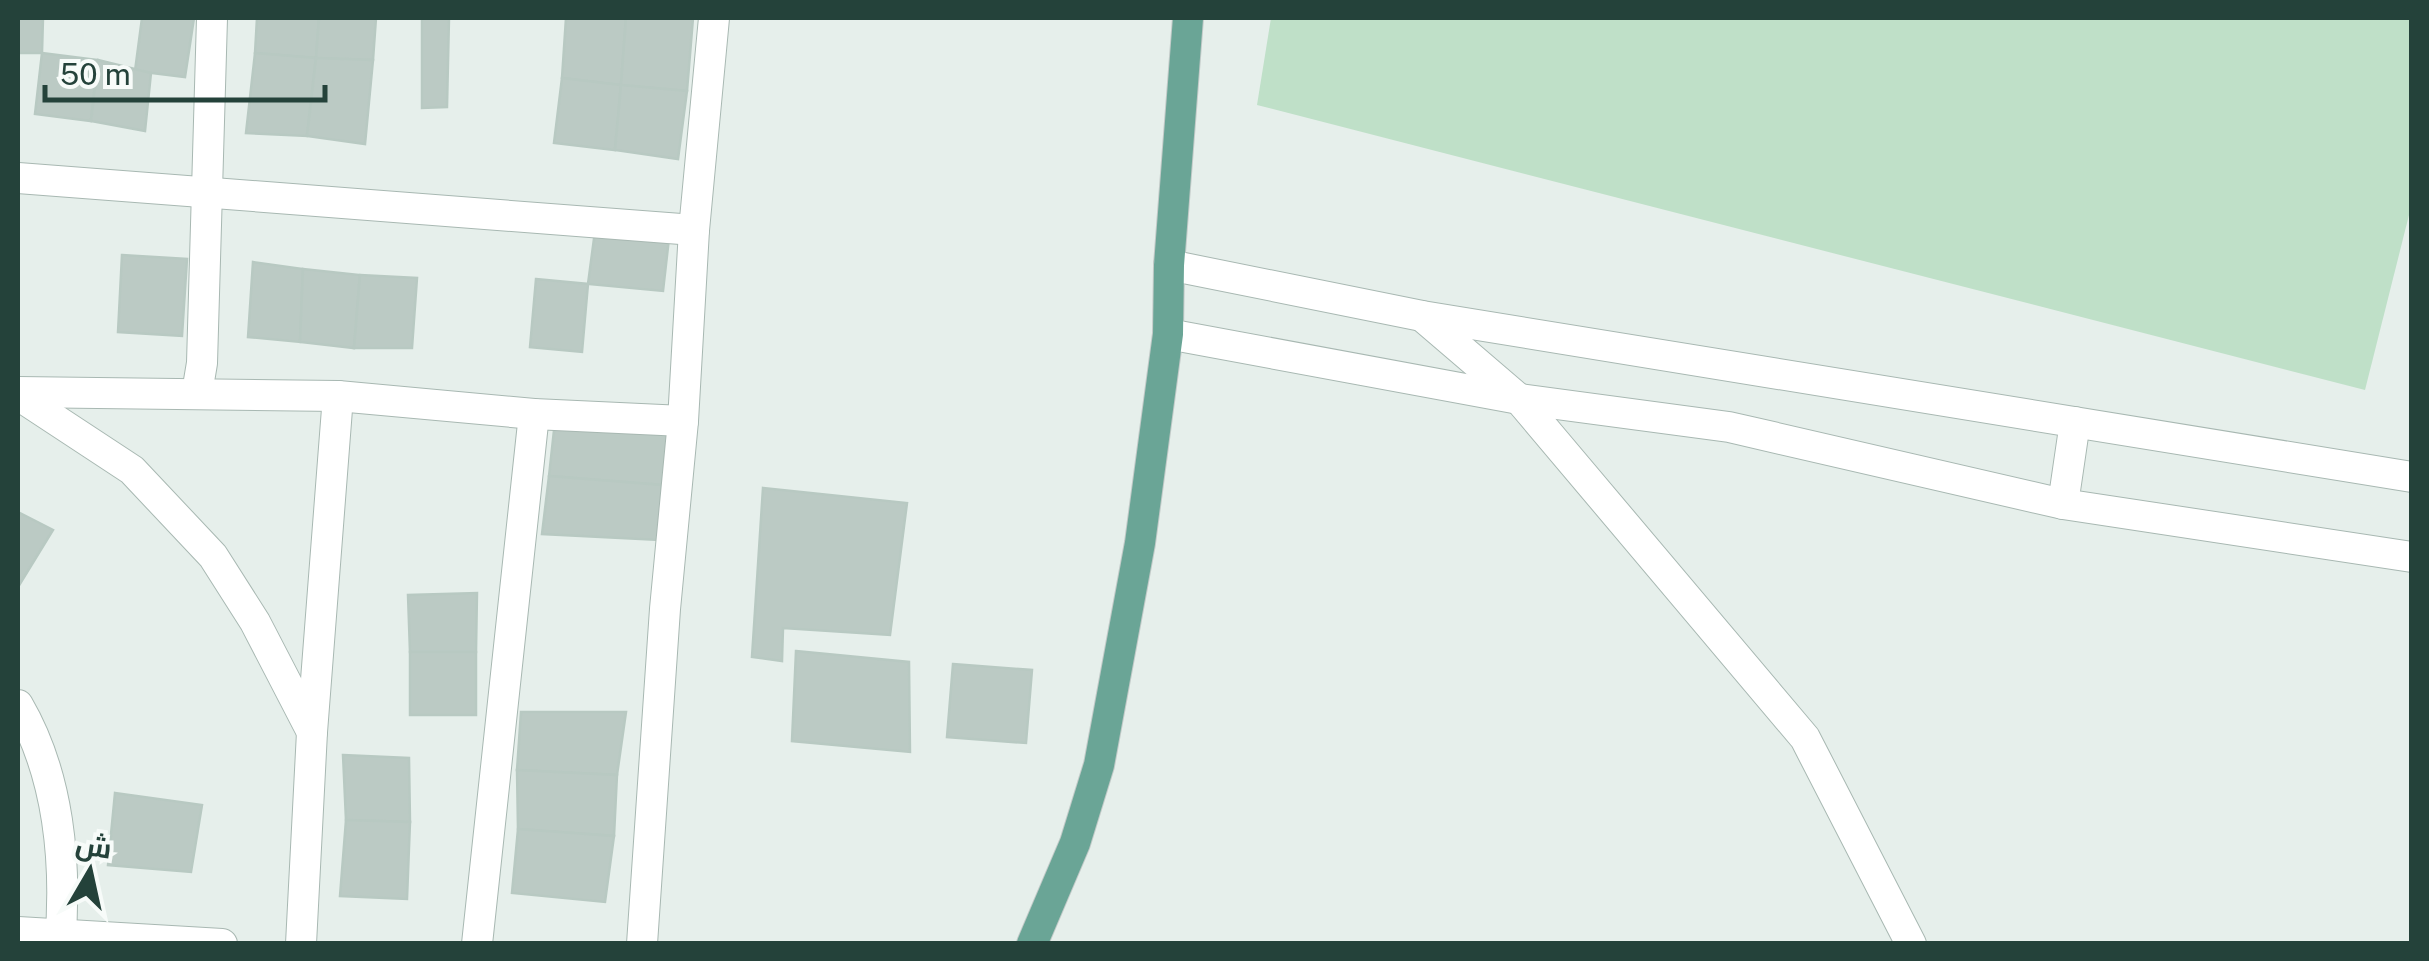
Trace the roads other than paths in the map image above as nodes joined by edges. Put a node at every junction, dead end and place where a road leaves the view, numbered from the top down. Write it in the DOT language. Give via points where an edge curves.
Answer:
graph roads {
  1 [pos="212,18"];
  2 [pos="714,18"];
  3 [pos="1188,18"];
  4 [pos="18,178"];
  5 [pos="205,192"];
  6 [pos="694,230"];
  7 [pos="1168,265"];
  8 [pos="1422,316"];
  9 [pos="1168,334"];
  10 [pos="18,394"];
  11 [pos="197,394"];
  12 [pos="338,396"];
  13 [pos="1519,399"];
  14 [pos="534,414"];
  15 [pos="682,421"];
  16 [pos="2075,422"];
  17 [pos="2412,477"];
  18 [pos="2064,504"];
  19 [pos="2412,557"];
  20 [pos="18,705"];
  21 [pos="312,732"];
  22 [pos="18,932"];
  23 [pos="61,939"];
  24 [pos="222,944"];
  25 [pos="301,944"];
  26 [pos="477,944"];
  27 [pos="642,944"];
  28 [pos="1032,944"];
  29 [pos="1911,944"];
  1 -- 5 [label="street"];
  2 -- 6 [label="street"];
  3 -- 7 [label="main road"];
  4 -- 5 [label="street"];
  5 -- 6 [label="street"];
  5 -- 11 [label="street"];
  6 -- 15 [label="street"];
  7 -- 8 [label="street"];
  7 -- 9 [label="main road"];
  8 -- 13 [label="street"];
  8 -- 16 [label="street"];
  9 -- 13 [label="street"];
  9 -- 28 [label="main road" via="1140,544 1099,766"];
  10 -- 11 [label="street"];
  10 -- 21 [label="street" via="132,470 212,556"];
  11 -- 12 [label="street"];
  12 -- 14 [label="street"];
  12 -- 21 [label="street"];
  13 -- 18 [label="street" via="1729,427"];
  13 -- 29 [label="street" via="1804,738"];
  14 -- 15 [label="street"];
  14 -- 26 [label="street"];
  15 -- 27 [label="street"];
  16 -- 17 [label="street"];
  16 -- 18 [label="street"];
  18 -- 19 [label="street"];
  20 -- 23 [label="street" via="51,782"];
  21 -- 25 [label="street"];
  22 -- 23 [label="street"];
  23 -- 24 [label="street"];
}
